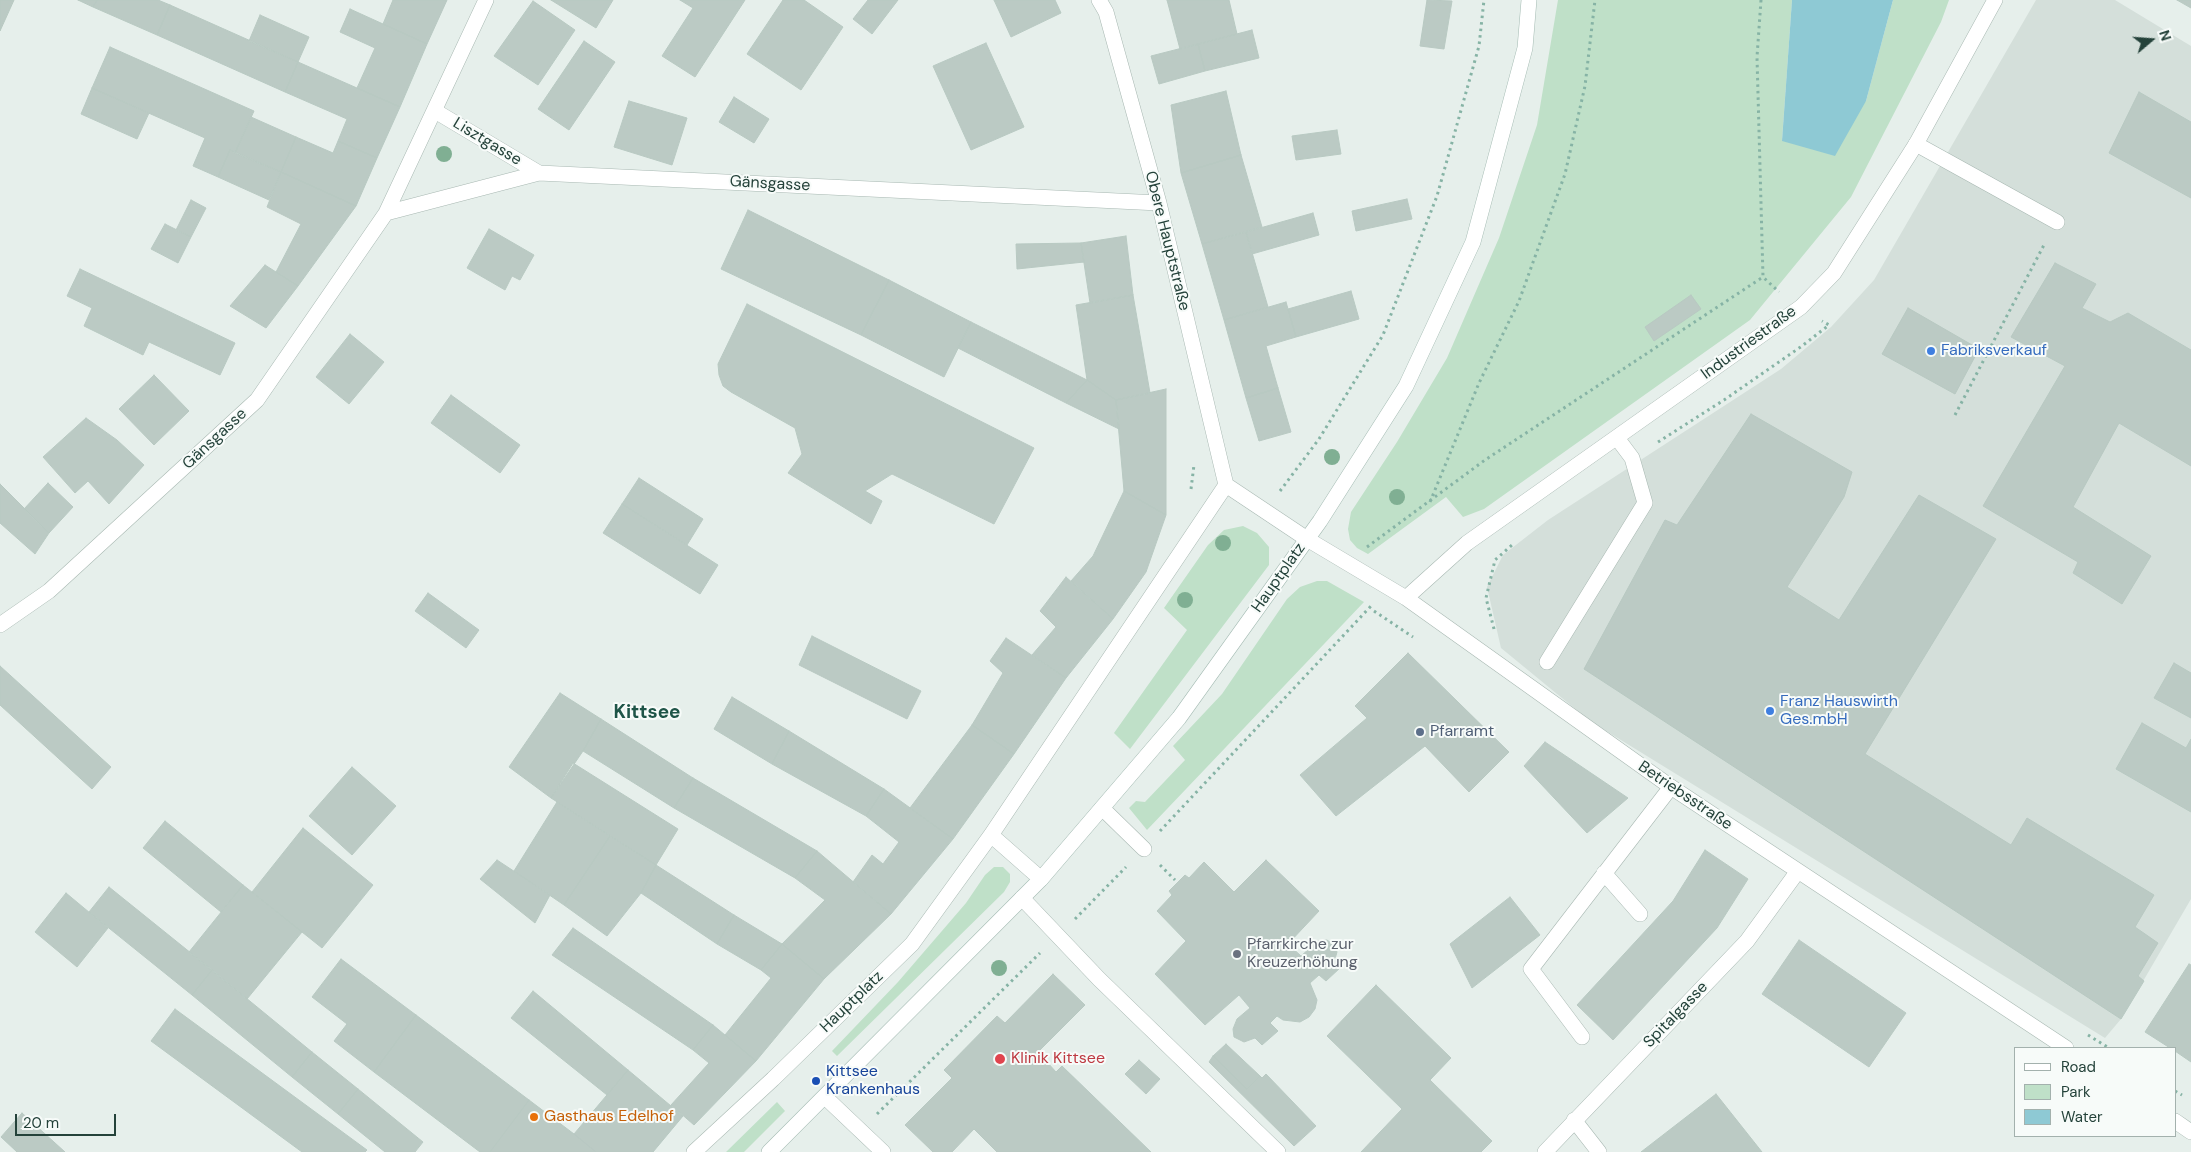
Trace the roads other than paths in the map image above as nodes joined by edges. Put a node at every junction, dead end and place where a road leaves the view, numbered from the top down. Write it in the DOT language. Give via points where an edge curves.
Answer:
graph roads {
  1 [pos="486,0"];
  2 [pos="1099,0"];
  3 [pos="1529,0"];
  4 [pos="1995,0"];
  5 [pos="436,111"];
  6 [pos="1916,144"];
  7 [pos="539,173"];
  8 [pos="1159,203"];
  9 [pos="386,213"];
  10 [pos="2057,222"];
  11 [pos="1617,438"];
  12 [pos="1226,485"];
  13 [pos="1307,539"];
  14 [pos="1406,598"];
  15 [pos="0,625"];
  16 [pos="1547,662"];
  17 [pos="1670,787"];
  18 [pos="1102,808"];
  19 [pos="992,835"];
  20 [pos="1144,849"];
  21 [pos="1798,871"];
  22 [pos="1604,874"];
  23 [pos="1041,879"];
  24 [pos="1022,898"];
  25 [pos="1640,914"];
  26 [pos="1582,1037"];
  27 [pos="2064,1047"];
  28 [pos="826,1097"];
  29 [pos="1574,1120"];
  30 [pos="2176,1122"];
  31 [pos="2191,1132"];
  32 [pos="694,1152"];
  33 [pos="770,1152"];
  34 [pos="883,1152"];
  35 [pos="1278,1152"];
  36 [pos="1545,1152"];
  37 [pos="1600,1152"];
  1 -- 5 [label="street, Gänsgasse"];
  2 -- 8 [label="street, Obere Hauptstraße" via="1106,12"];
  3 -- 13 [label="street" via="1525,48 1473,242 1406,386"];
  4 -- 6 [label="street, Industriestraße"];
  5 -- 7 [label="street, Lisztgasse"];
  5 -- 9 [label="street, Gänsgasse"];
  6 -- 10 [label="street"];
  6 -- 11 [label="street, Industriestraße" via="1834,273 1801,307"];
  7 -- 8 [label="street, Gänsgasse"];
  7 -- 9 [label="street, Gänsgasse"];
  8 -- 12 [label="street, Obere Hauptstraße"];
  9 -- 15 [label="street, Gänsgasse" via="257,400 50,591"];
  11 -- 14 [label="street, Industriestraße" via="1466,543"];
  11 -- 16 [label="street" via="1632,458 1645,503"];
  12 -- 13 [label="street, Hauptplatz"];
  12 -- 19 [label="street, Hauptplatz"];
  13 -- 14 [label="street, Betriebsstraße"];
  13 -- 18 [label="street, Hauptplatz" via="1179,718"];
  14 -- 17 [label="street, Betriebsstraße"];
  17 -- 21 [label="street, Betriebsstraße"];
  17 -- 22 [label="street"];
  18 -- 20 [label="street"];
  18 -- 23 [label="street, Hauptplatz"];
  19 -- 23 [label="street"];
  19 -- 32 [label="street, Hauptplatz" via="912,944"];
  21 -- 27 [label="street, Betriebsstraße"];
  21 -- 29 [label="street, Spitalgasse" via="1747,941"];
  22 -- 25 [label="street"];
  22 -- 26 [label="street" via="1531,969"];
  23 -- 24 [label="street, Hauptplatz"];
  24 -- 28 [label="street, Hauptplatz"];
  24 -- 35 [label="street" via="1098,979"];
  28 -- 33 [label="street, Hauptplatz"];
  28 -- 34 [label="street"];
  29 -- 36 [label="street, Spitalgasse"];
  29 -- 37 [label="street"];
  30 -- 31 [label="street"];
}
